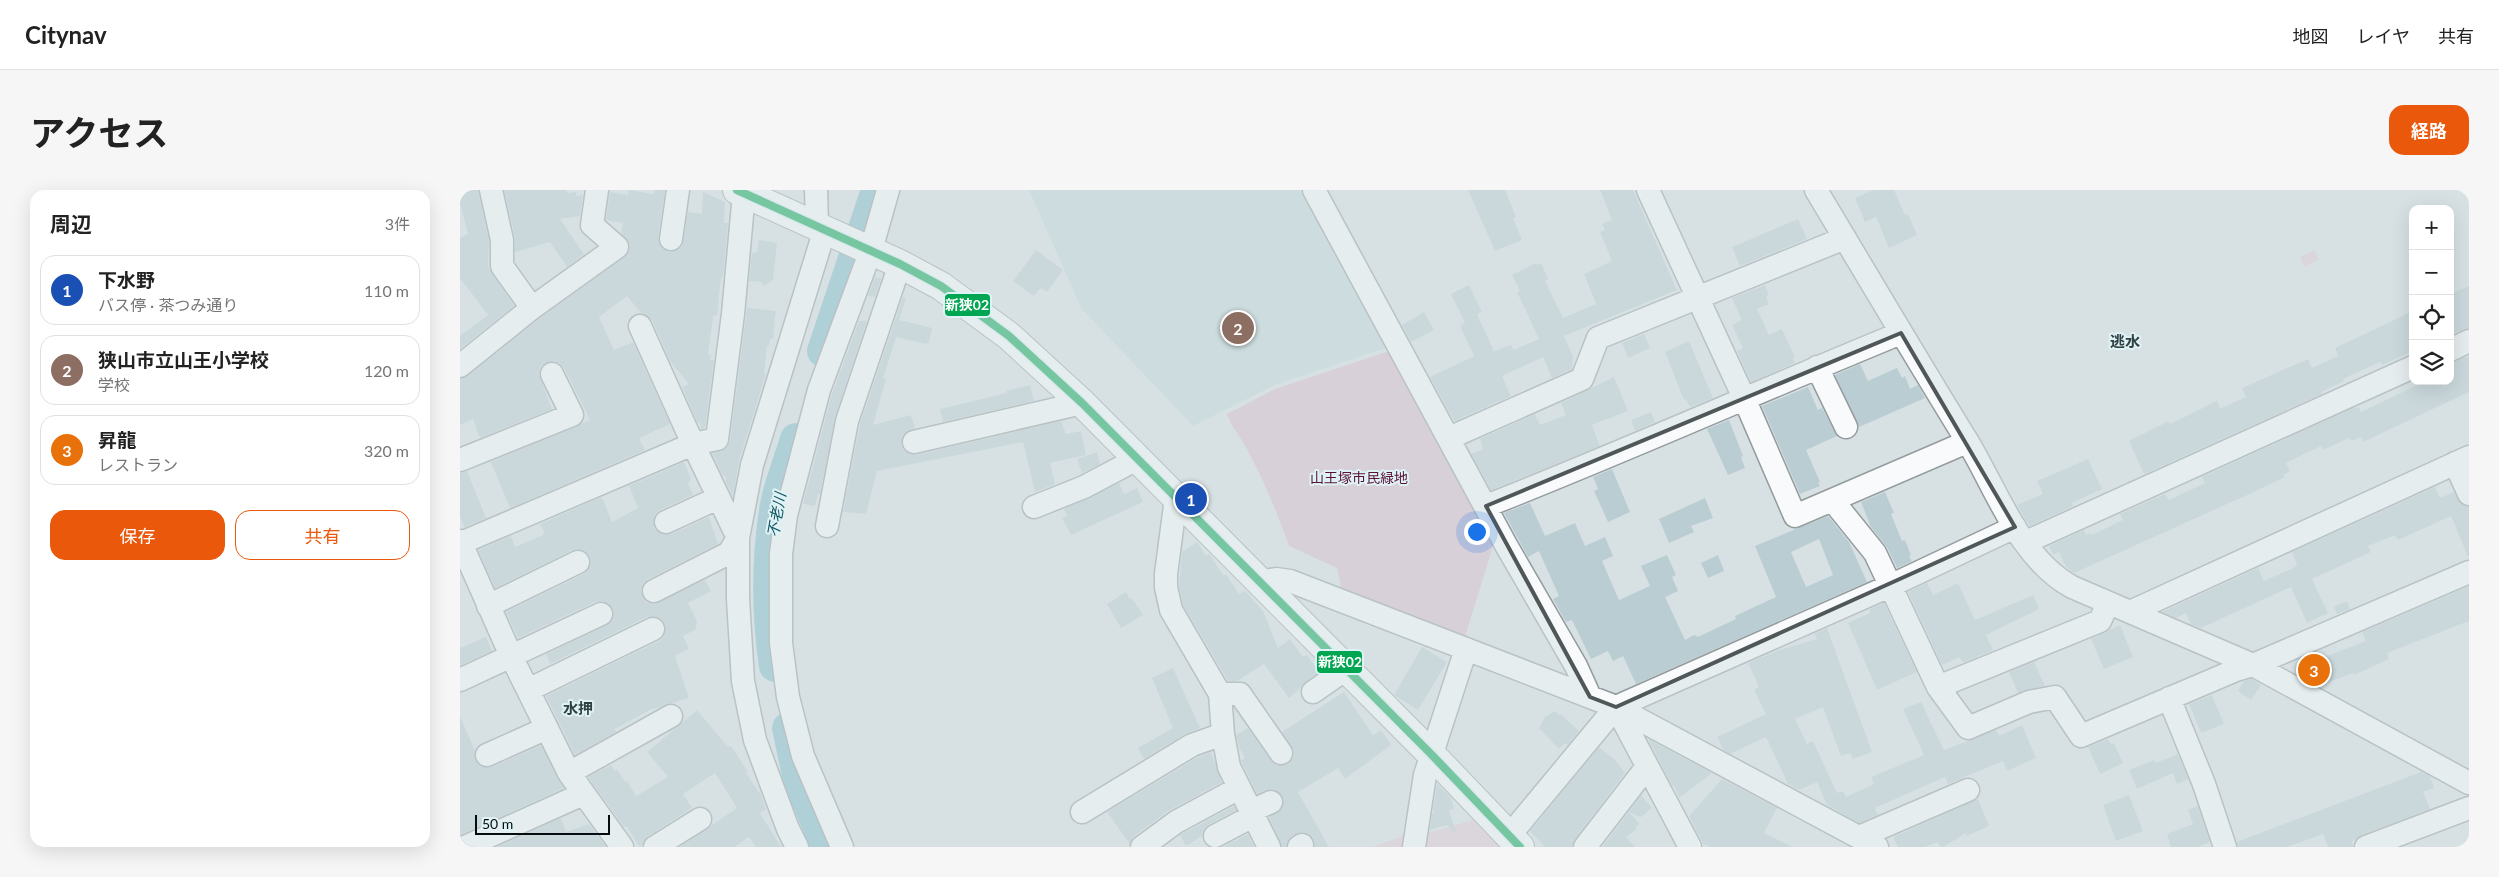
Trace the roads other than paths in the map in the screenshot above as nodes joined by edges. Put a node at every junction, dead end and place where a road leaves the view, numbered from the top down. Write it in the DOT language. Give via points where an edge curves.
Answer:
graph roads {
  1 [pos="491,190"];
  2 [pos="597,190"];
  3 [pos="678,190"];
  4 [pos="816,190"];
  5 [pos="888,190"];
  6 [pos="1314,190"];
  7 [pos="1648,190"];
  8 [pos="1816,190"];
  9 [pos="741,192"];
  10 [pos="825,229"];
  11 [pos="1845,238"];
  12 [pos="671,240"];
  13 [pos="868,248"];
  14 [pos="900,264"];
  15 [pos="1696,297"];
  16 [pos="532,308"];
  17 [pos="640,326"];
  18 [pos="1901,333"];
  19 [pos="2469,342"];
  20 [pos="2454,348"];
  21 [pos="460,366"];
  22 [pos="1817,367"];
  23 [pos="2409,369"];
  24 [pos="552,374"];
  25 [pos="1744,398"];
  26 [pos="1082,404"];
  27 [pos="1846,427"];
  28 [pos="1449,438"];
  29 [pos="914,442"];
  30 [pos="1967,442"];
  31 [pos="693,444"];
  32 [pos="1138,459"];
  33 [pos="460,460"];
  34 [pos="2462,460"];
  35 [pos="2469,494"];
  36 [pos="718,498"];
  37 [pos="1176,498"];
  38 [pos="1833,501"];
  39 [pos="1486,506"];
  40 [pos="1034,507"];
  41 [pos="666,522"];
  42 [pos="827,526"];
  43 [pos="2021,535"];
  44 [pos="738,538"];
  45 [pos="460,542"];
  46 [pos="578,562"];
  47 [pos="2469,572"];
  48 [pos="1259,582"];
  49 [pos="1892,585"];
  50 [pos="654,591"];
  51 [pos="2108,603"];
  52 [pos="488,606"];
  53 [pos="2130,612"];
  54 [pos="602,614"];
  55 [pos="653,629"];
  56 [pos="1466,649"];
  57 [pos="512,658"];
  58 [pos="2253,665"];
  59 [pos="1346,669"];
  60 [pos="460,680"];
  61 [pos="1938,687"];
  62 [pos="528,690"];
  63 [pos="1314,692"];
  64 [pos="1220,694"];
  65 [pos="1590,697"];
  66 [pos="2169,698"];
  67 [pos="1616,707"];
  68 [pos="671,716"];
  69 [pos="547,728"];
  70 [pos="1223,734"];
  71 [pos="1281,753"];
  72 [pos="1431,754"];
  73 [pos="487,755"];
  74 [pos="1646,768"];
  75 [pos="569,773"];
  76 [pos="2469,783"];
  77 [pos="1239,788"];
  78 [pos="1968,790"];
  79 [pos="583,794"];
  80 [pos="2469,808"];
  81 [pos="1258,810"];
  82 [pos="1082,812"];
  83 [pos="700,819"];
  84 [pos="1215,836"];
  85 [pos="496,841"];
  86 [pos="1514,842"];
  87 [pos="1868,842"];
  88 [pos="465,847"];
  89 [pos="622,847"];
  90 [pos="655,847"];
  91 [pos="797,847"];
  92 [pos="842,847"];
  93 [pos="1142,847"];
  94 [pos="1269,847"];
  95 [pos="1414,847"];
  96 [pos="1586,847"];
  97 [pos="1690,847"];
  98 [pos="2224,847"];
  99 [pos="2366,847"];
  1 -- 16 [label="street" via="502,240 502,266"];
  2 -- 16 [label="street" via="592,225 617,247"];
  3 -- 12 [label="street"];
  4 -- 10 [label="street"];
  5 -- 13 [label="street"];
  6 -- 28 [label="street"];
  7 -- 15 [label="street"];
  8 -- 11 [label="street"];
  9 -- 10 [label="main road"];
  9 -- 31 [label="street" via="733,314 717,438"];
  10 -- 13 [label="main road"];
  10 -- 44 [label="street" via="752,465"];
  11 -- 15 [label="street"];
  11 -- 18 [label="street"];
  13 -- 14 [label="main road"];
  13 -- 92 [label="street" via="802,450 786,515 780,581 788,697 803,756"];
  14 -- 26 [label="main road" via="941,286 1009,336"];
  14 -- 42 [label="street" via="846,421"];
  15 -- 25 [label="street"];
  15 -- 28 [label="street" via="1598,338 1582,379"];
  16 -- 21 [label="street"];
  17 -- 31 [label="street"];
  18 -- 22 [label="street"];
  18 -- 30 [label="street"];
  19 -- 20 [label="street"];
  22 -- 25 [label="street"];
  22 -- 27 [label="street"];
  23 -- 43 [label="street"];
  24 -- 33 [label="street" via="572,415"];
  25 -- 38 [label="street" via="1795,516"];
  25 -- 39 [label="street" via="1619,454"];
  26 -- 29 [label="street"];
  26 -- 32 [label="main road"];
  28 -- 39 [label="street"];
  30 -- 38 [label="street"];
  30 -- 43 [label="street"];
  31 -- 36 [label="street"];
  31 -- 45 [label="street"];
  32 -- 37 [label="main road"];
  32 -- 40 [label="street" via="1084,487"];
  34 -- 35 [label="street"];
  34 -- 53 [label="street"];
  36 -- 41 [label="street"];
  36 -- 44 [label="street"];
  37 -- 48 [label="main road"];
  37 -- 64 [label="street" via="1166,574 1171,610"];
  38 -- 49 [label="street" via="1875,552"];
  39 -- 65 [label="street" via="1576,666"];
  43 -- 49 [label="street"];
  43 -- 51 [label="street" via="2049,572 2061,582"];
  44 -- 50 [label="street" via="729,553"];
  44 -- 91 [label="street" via="743,681 755,740"];
  45 -- 52 [label="street"];
  46 -- 52 [label="street"];
  47 -- 58 [label="street"];
  48 -- 56 [label="street" via="1290,581"];
  48 -- 59 [label="main road"];
  49 -- 61 [label="street"];
  49 -- 67 [label="street"];
  51 -- 53 [label="street"];
  51 -- 61 [label="street" via="2100,620"];
  52 -- 57 [label="street"];
  53 -- 58 [label="street"];
  54 -- 57 [label="street"];
  55 -- 62 [label="street"];
  56 -- 65 [label="street"];
  56 -- 72 [label="street"];
  57 -- 60 [label="street"];
  57 -- 62 [label="street"];
  58 -- 66 [label="street"];
  58 -- 76 [label="street"];
  59 -- 63 [label="street"];
  59 -- 72 [label="main road"];
  61 -- 66 [label="street" via="1968,728 2029,702 2055,697 2081,736"];
  62 -- 69 [label="street"];
  64 -- 70 [label="street"];
  64 -- 71 [label="street" via="1240,694"];
  65 -- 67 [label="street"];
  66 -- 98 [label="street" via="2204,784"];
  67 -- 74 [label="street"];
  67 -- 86 [label="street"];
  67 -- 87 [label="street"];
  68 -- 75 [label="street"];
  69 -- 73 [label="street"];
  69 -- 75 [label="street"];
  70 -- 77 [label="street" via="1229,766"];
  70 -- 82 [label="street" via="1192,745"];
  72 -- 86 [label="main road"];
  72 -- 95 [label="street"];
  74 -- 96 [label="street"];
  74 -- 97 [label="street"];
  75 -- 79 [label="street"];
  77 -- 81 [label="street"];
  77 -- 93 [label="street" via="1176,822"];
  78 -- 87 [label="street"];
  79 -- 85 [label="street"];
  79 -- 89 [label="street"];
  80 -- 99 [label="street"];
  81 -- 84 [label="street"];
  81 -- 94 [label="street"];
  83 -- 90 [label="street"];
  85 -- 88 [label="street"];
}
